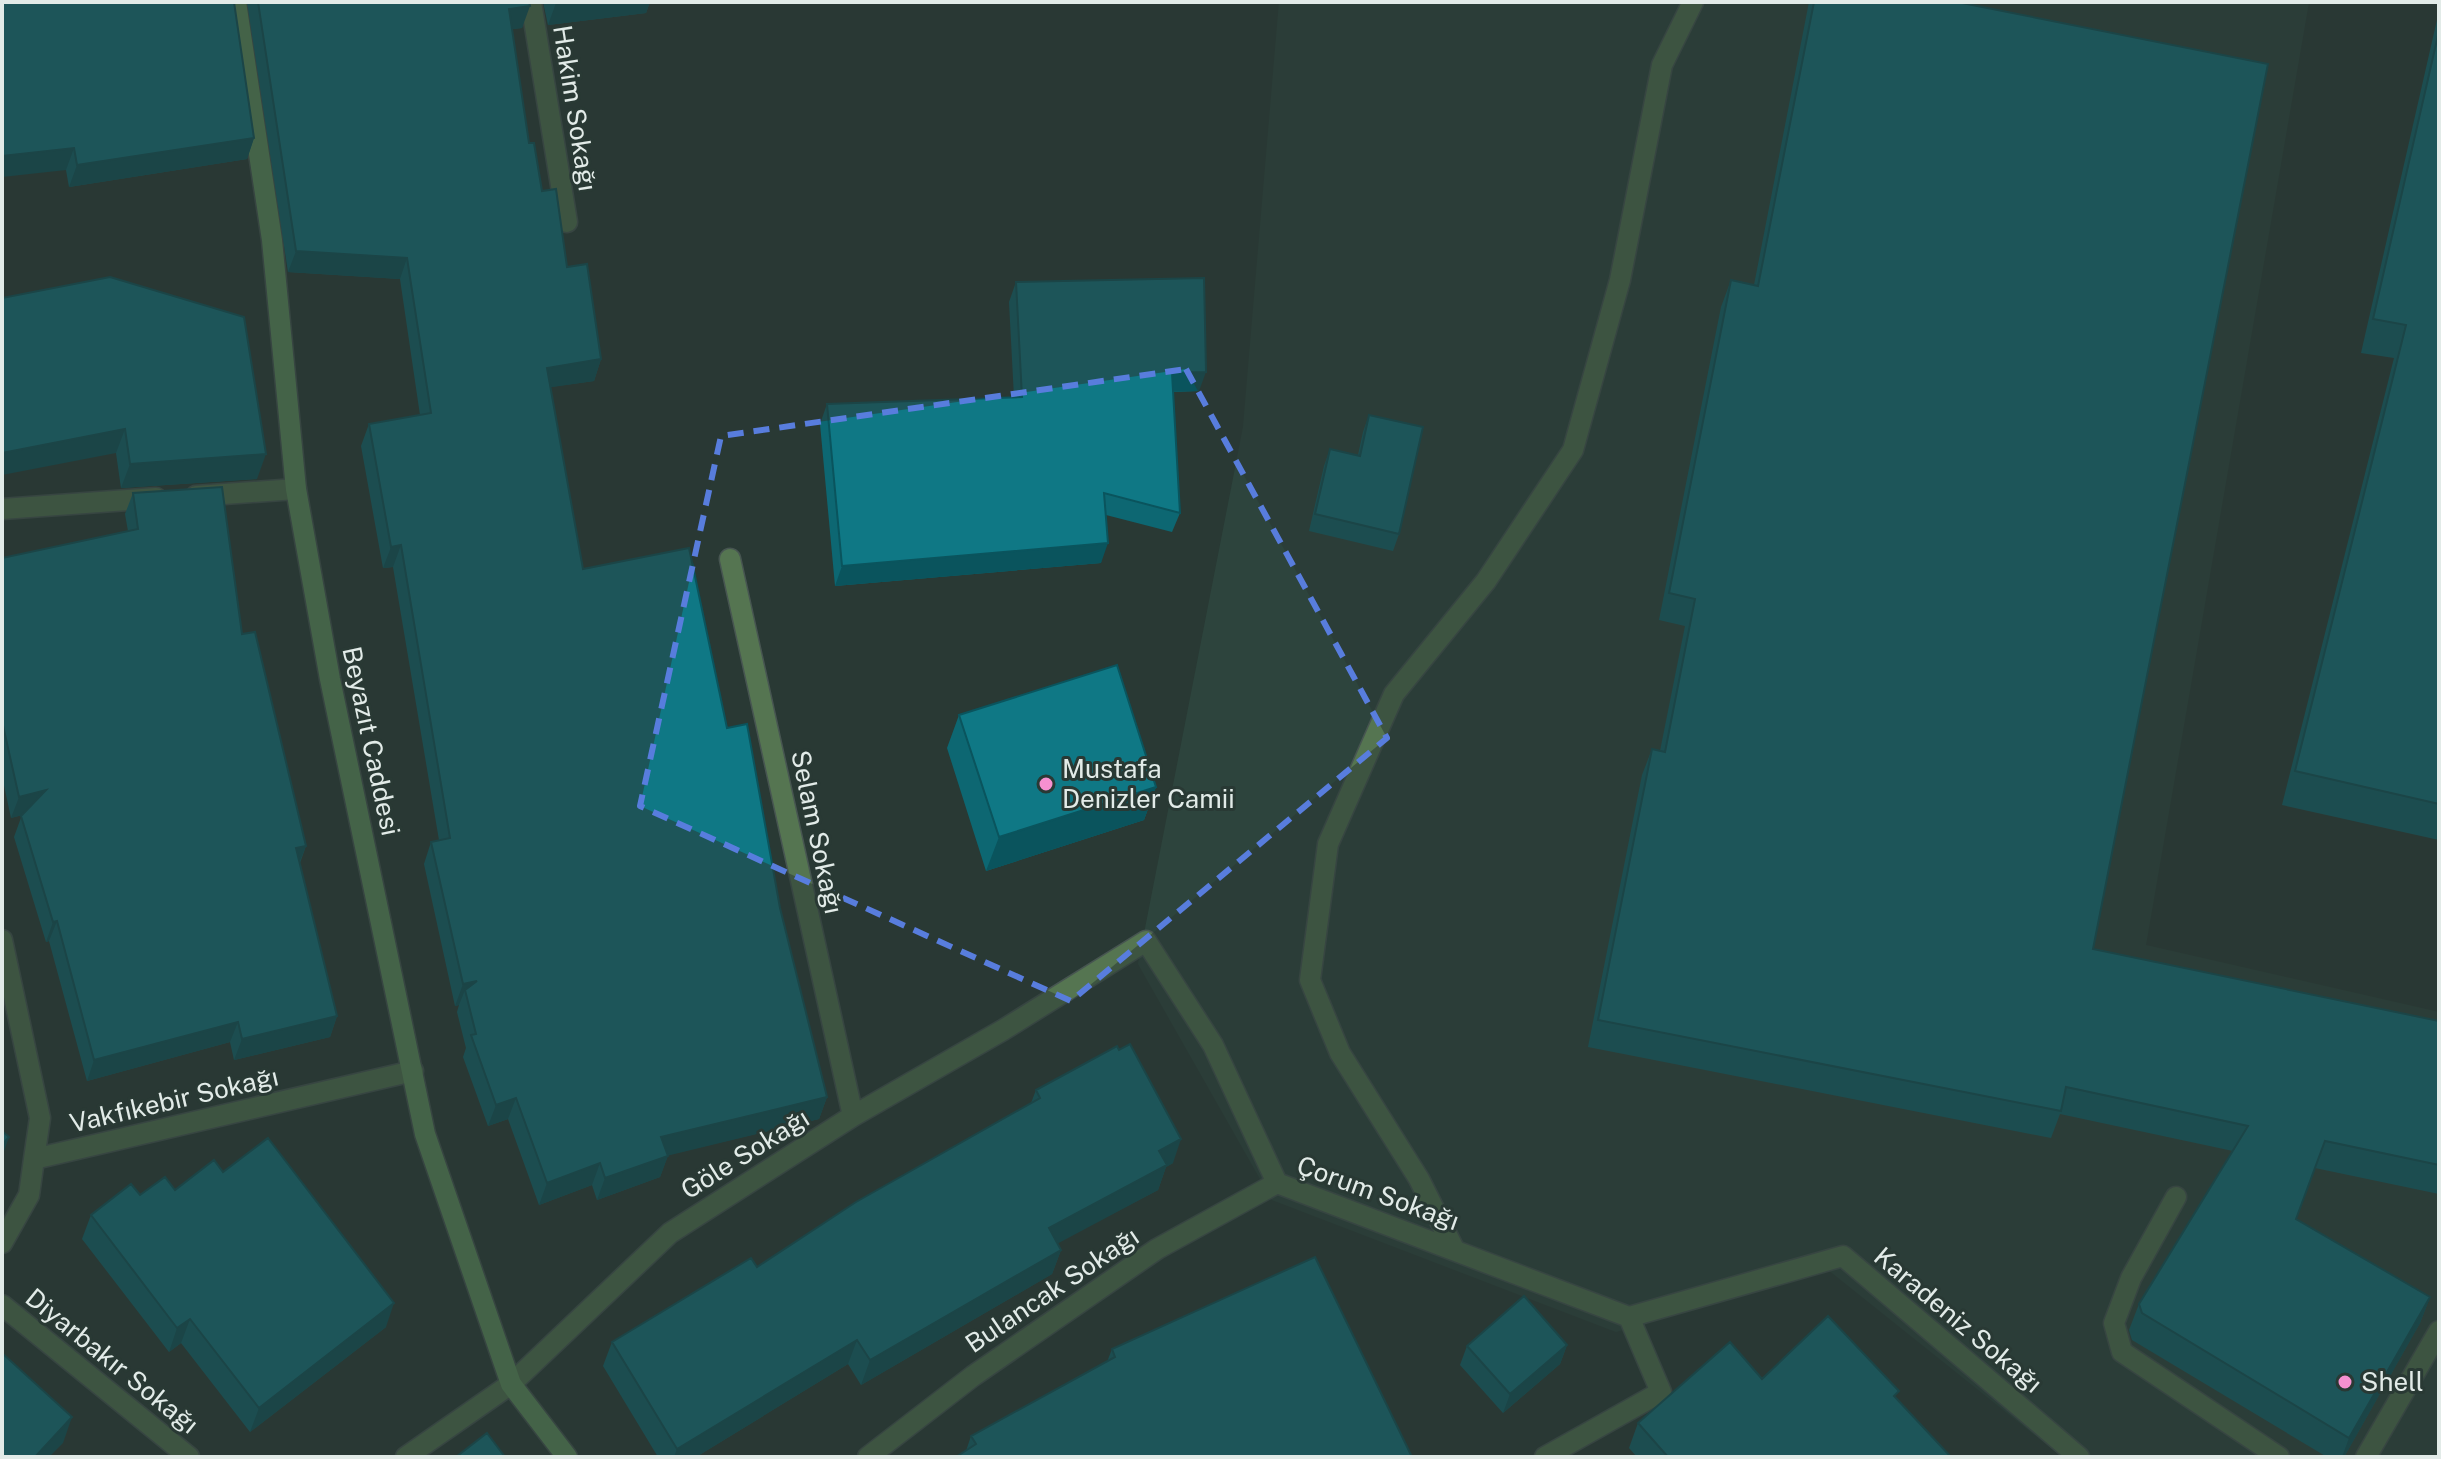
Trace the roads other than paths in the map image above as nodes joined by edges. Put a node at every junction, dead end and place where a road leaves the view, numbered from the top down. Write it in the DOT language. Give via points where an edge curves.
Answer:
graph roads {
  1 [pos="236,2"];
  2 [pos="531,2"];
  3 [pos="1693,2"];
  4 [pos="567,222"];
  5 [pos="296,489"];
  6 [pos="2,509"];
  7 [pos="730,559"];
  8 [pos="2,940"];
  9 [pos="1146,941"];
  10 [pos="413,1071"];
  11 [pos="853,1116"];
  12 [pos="34,1159"];
  13 [pos="1277,1183"];
  14 [pos="2176,1197"];
  15 [pos="2,1243"];
  16 [pos="1454,1249"];
  17 [pos="2,1305"];
  18 [pos="1629,1317"];
  19 [pos="2439,1331"];
  20 [pos="511,1384"];
  21 [pos="189,1457"];
  22 [pos="406,1457"];
  23 [pos="567,1457"];
  24 [pos="868,1457"];
  25 [pos="1545,1457"];
  26 [pos="2079,1457"];
  27 [pos="2279,1457"];
  28 [pos="2366,1457"];
  1 -- 5 [label="street, Beyazıt Caddesi" via="272,240"];
  2 -- 4 [label="street, Hakim Sokağı"];
  3 -- 16 [label="street" via="1662,65 1620,280 1573,450 1486,581 1394,694 1328,844 1310,980 1340,1053 1419,1179"];
  5 -- 6 [label="street"];
  5 -- 10 [label="street, Beyazıt Caddesi" via="330,679"];
  7 -- 11 [label="street, Selam Sokağı"];
  8 -- 12 [label="street" via="40,1118"];
  9 -- 11 [label="street, Göle Sokağı"];
  9 -- 13 [label="street, Çorum Sokağı" via="1213,1045"];
  10 -- 12 [label="street, Vakfıkebir Sokağı"];
  10 -- 20 [label="street, Beyazıt Caddesi" via="425,1134"];
  11 -- 20 [label="street, Göle Sokağı" via="670,1233"];
  12 -- 15 [label="street" via="29,1195"];
  13 -- 16 [label="street, Çorum Sokağı"];
  13 -- 24 [label="street, Bulancak Sokağı" via="1157,1249 973,1376"];
  14 -- 27 [label="street" via="2131,1278 2114,1323 2122,1352"];
  16 -- 18 [label="street, Çorum Sokağı"];
  17 -- 21 [label="street, Diyarbakır Sokağı"];
  18 -- 25 [label="street" via="1661,1392"];
  18 -- 26 [label="street, Karadeniz Sokağı" via="1843,1256"];
  19 -- 28 [label="street"];
  20 -- 22 [label="street, Göle Sokağı"];
  20 -- 23 [label="street, Beyazıt Caddesi"];
}
